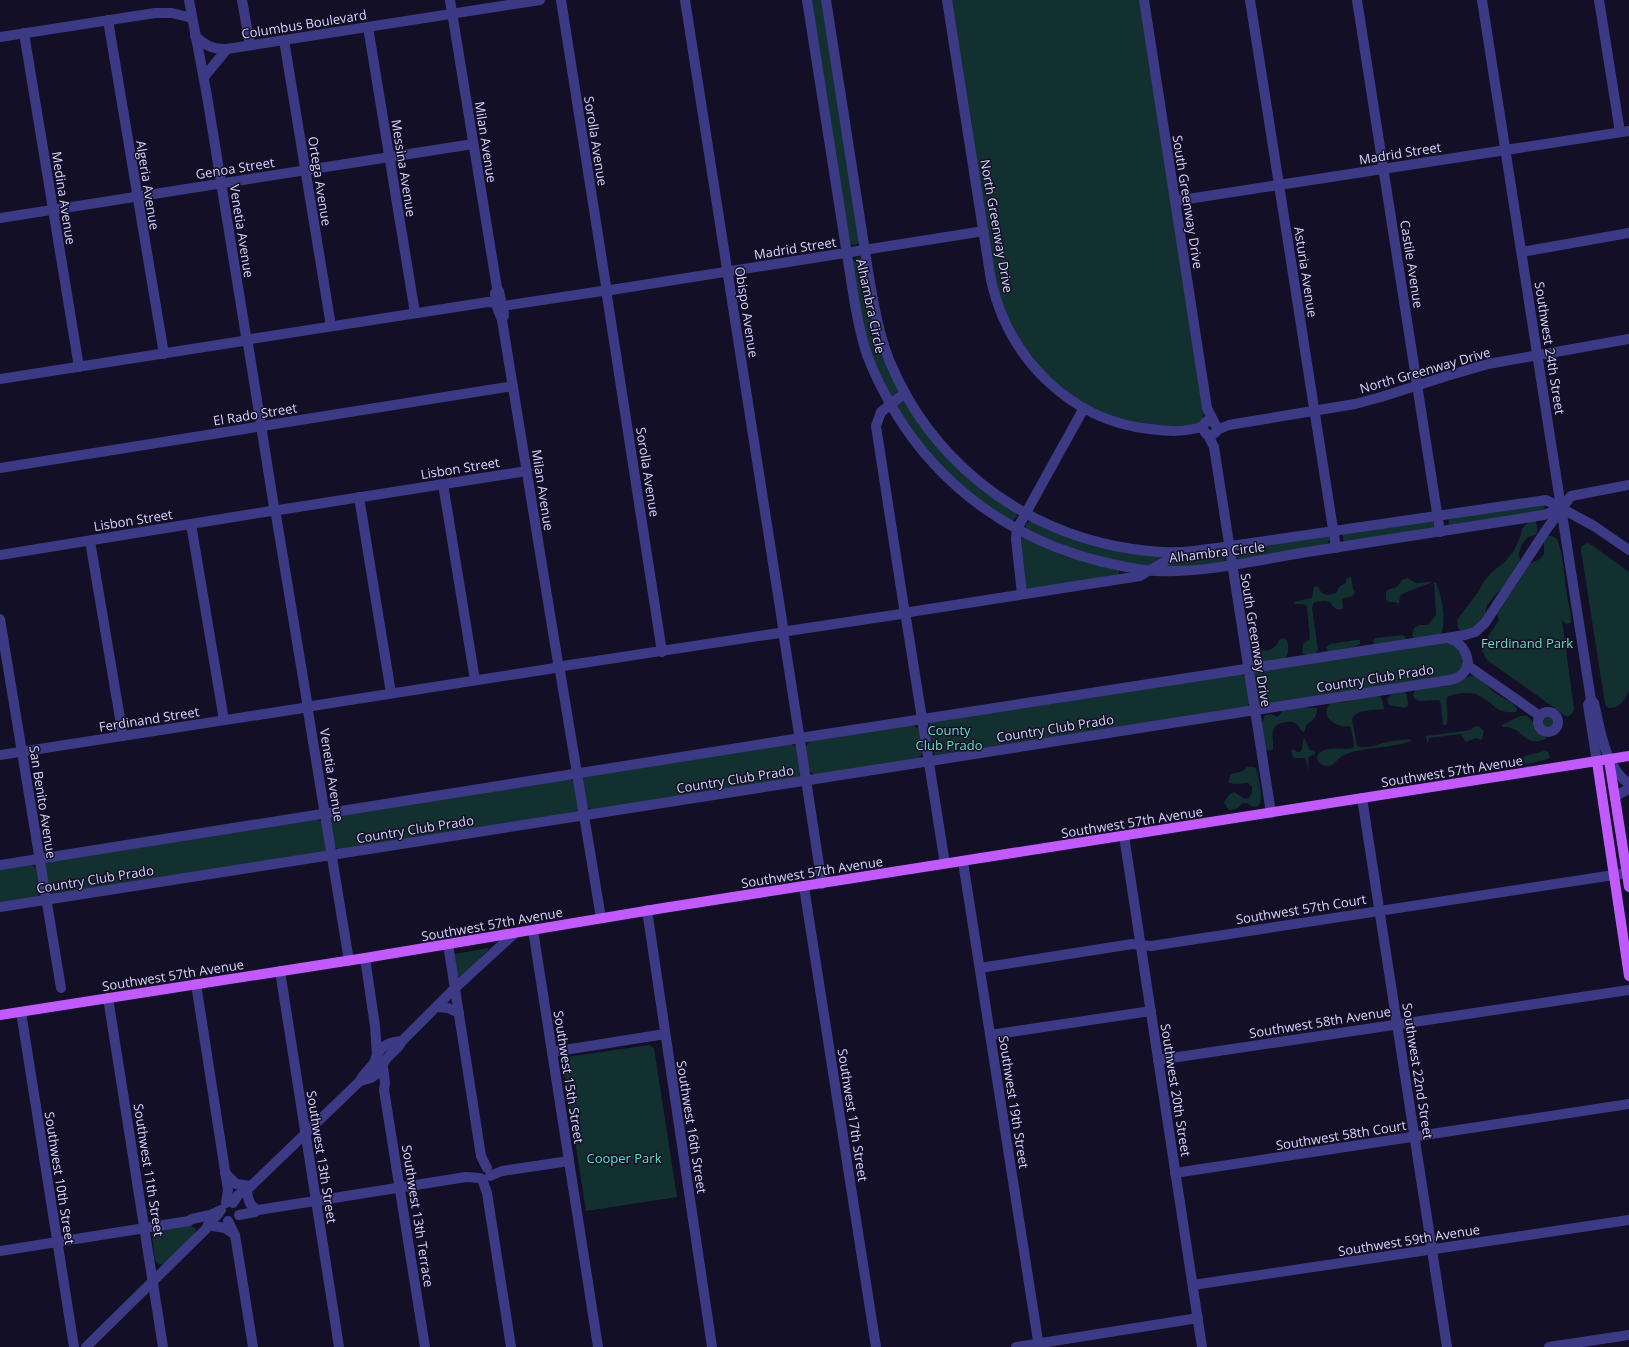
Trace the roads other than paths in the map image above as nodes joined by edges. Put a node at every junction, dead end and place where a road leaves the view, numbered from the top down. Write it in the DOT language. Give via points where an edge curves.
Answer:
graph roads {
  1 [pos="189,0"];
  2 [pos="242,0"];
  3 [pos="450,0"];
  4 [pos="540,0"];
  5 [pos="561,0"];
  6 [pos="686,0"];
  7 [pos="807,0"];
  8 [pos="826,0"];
  9 [pos="947,0"];
  10 [pos="1144,0"];
  11 [pos="1250,0"];
  12 [pos="1357,0"];
  13 [pos="1482,0"];
  14 [pos="1599,0"];
  15 [pos="452,14"];
  16 [pos="192,18"];
  17 [pos="108,20"];
  18 [pos="368,27"];
  19 [pos="24,33"];
  20 [pos="195,36"];
  21 [pos="0,37"];
  22 [pos="284,40"];
  23 [pos="250,45"];
  24 [pos="227,49"];
  25 [pos="204,77"];
  26 [pos="1624,131"];
  27 [pos="473,144"];
  28 [pos="1506,149"];
  29 [pos="389,156"];
  30 [pos="1384,168"];
  31 [pos="305,170"];
  32 [pos="221,183"];
  33 [pos="1279,185"];
  34 [pos="137,196"];
  35 [pos="1175,201"];
  36 [pos="53,209"];
  37 [pos="0,218"];
  38 [pos="984,231"];
  39 [pos="1629,233"];
  40 [pos="865,250"];
  41 [pos="1522,252"];
  42 [pos="847,253"];
  43 [pos="728,271"];
  44 [pos="607,291"];
  45 [pos="499,304"];
  46 [pos="415,313"];
  47 [pos="331,326"];
  48 [pos="1629,339"];
  49 [pos="247,340"];
  50 [pos="164,354"];
  51 [pos="1538,355"];
  52 [pos="79,367"];
  53 [pos="0,379"];
  54 [pos="1417,385"];
  55 [pos="513,386"];
  56 [pos="905,393"];
  57 [pos="891,405"];
  58 [pos="1084,408"];
  59 [pos="1315,411"];
  60 [pos="261,426"];
  61 [pos="1210,428"];
  62 [pos="0,468"];
  63 [pos="527,471"];
  64 [pos="443,484"];
  65 [pos="1629,485"];
  66 [pos="359,497"];
  67 [pos="1562,508"];
  68 [pos="275,510"];
  69 [pos="1025,514"];
  70 [pos="1438,516"];
  71 [pos="191,524"];
  72 [pos="1017,529"];
  73 [pos="1333,530"];
  74 [pos="1440,532"];
  75 [pos="90,540"];
  76 [pos="1229,546"];
  77 [pos="1336,548"];
  78 [pos="1629,550"];
  79 [pos="1176,552"];
  80 [pos="0,555"];
  81 [pos="1231,565"];
  82 [pos="1150,571"];
  83 [pos="1022,594"];
  84 [pos="905,613"];
  85 [pos="0,619"];
  86 [pos="784,632"];
  87 [pos="1448,638"];
  88 [pos="662,652"];
  89 [pos="1468,665"];
  90 [pos="559,667"];
  91 [pos="1248,669"];
  92 [pos="475,680"];
  93 [pos="391,693"];
  94 [pos="1591,700"];
  95 [pos="307,707"];
  96 [pos="1254,710"];
  97 [pos="1540,716"];
  98 [pos="224,720"];
  99 [pos="922,720"];
  100 [pos="123,736"];
  101 [pos="800,738"];
  102 [pos="22,751"];
  103 [pos="0,755"];
  104 [pos="1629,756"];
  105 [pos="1609,760"];
  106 [pos="928,762"];
  107 [pos="1597,762"];
  108 [pos="577,774"];
  109 [pos="807,780"];
  110 [pos="1629,784"];
  111 [pos="1629,789"];
  112 [pos="1362,798"];
  113 [pos="1615,798"];
  114 [pos="325,813"];
  115 [pos="1271,813"];
  116 [pos="584,815"];
  117 [pos="1124,836"];
  118 [pos="332,855"];
  119 [pos="39,859"];
  120 [pos="963,862"];
  121 [pos="945,864"];
  122 [pos="0,865"];
  123 [pos="1627,873"];
  124 [pos="1614,874"];
  125 [pos="822,884"];
  126 [pos="804,886"];
  127 [pos="1629,887"];
  128 [pos="46,900"];
  129 [pos="0,907"];
  130 [pos="647,910"];
  131 [pos="1380,910"];
  132 [pos="601,918"];
  133 [pos="534,930"];
  134 [pos="515,933"];
  135 [pos="448,944"];
  136 [pos="1140,945"];
  137 [pos="365,958"];
  138 [pos="349,961"];
  139 [pos="980,968"];
  140 [pos="280,971"];
  141 [pos="1629,976"];
  142 [pos="196,984"];
  143 [pos="61,988"];
  144 [pos="455,988"];
  145 [pos="1629,990"];
  146 [pos="108,998"];
  147 [pos="437,1007"];
  148 [pos="1150,1011"];
  149 [pos="21,1012"];
  150 [pos="458,1013"];
  151 [pos="0,1016"];
  152 [pos="1397,1024"];
  153 [pos="375,1026"];
  154 [pos="664,1034"];
  155 [pos="990,1035"];
  156 [pos="402,1041"];
  157 [pos="386,1045"];
  158 [pos="552,1052"];
  159 [pos="1158,1060"];
  160 [pos="380,1061"];
  161 [pos="374,1076"];
  162 [pos="360,1082"];
  163 [pos="384,1090"];
  164 [pos="1629,1104"];
  165 [pos="305,1133"];
  166 [pos="1415,1136"];
  167 [pos="569,1161"];
  168 [pos="226,1173"];
  169 [pos="1175,1173"];
  170 [pos="484,1174"];
  171 [pos="400,1187"];
  172 [pos="249,1188"];
  173 [pos="316,1201"];
  174 [pos="227,1205"];
  175 [pos="258,1210"];
  176 [pos="234,1217"];
  177 [pos="1629,1220"];
  178 [pos="189,1221"];
  179 [pos="144,1228"];
  180 [pos="206,1231"];
  181 [pos="235,1235"];
  182 [pos="57,1242"];
  183 [pos="1432,1249"];
  184 [pos="0,1251"];
  185 [pos="153,1282"];
  186 [pos="1193,1285"];
  187 [pos="1198,1318"];
  188 [pos="1629,1335"];
  189 [pos="1039,1345"];
  190 [pos="74,1347"];
  191 [pos="86,1347"];
  192 [pos="163,1347"];
  193 [pos="252,1347"];
  194 [pos="339,1347"];
  195 [pos="425,1347"];
  196 [pos="511,1347"];
  197 [pos="598,1347"];
  198 [pos="712,1347"];
  199 [pos="876,1347"];
  200 [pos="1016,1347"];
  201 [pos="1202,1347"];
  202 [pos="1447,1347"];
  203 [pos="1549,1347"];
  1 -- 16 [label="street, Venetia Avenue"];
  2 -- 23 [label="street"];
  3 -- 15 [label="street, Milan Avenue"];
  4 -- 15 [label="street, Columbus Boulevard"];
  5 -- 44 [label="street, Sorolla Avenue"];
  6 -- 43 [label="street, Obispo Avenue"];
  7 -- 42 [label="street, Alhambra Circle"];
  8 -- 40 [label="street, Alhambra Circle"];
  9 -- 38 [label="street, North Greenway Drive"];
  10 -- 35 [label="street, South Greenway Drive"];
  11 -- 33 [label="street, Asturia Avenue"];
  12 -- 30 [label="street, Castile Avenue"];
  13 -- 28 [label="street, Southwest 24th Street"];
  14 -- 26 [label="street"];
  15 -- 18 [label="street, Columbus Boulevard"];
  15 -- 27 [label="street, Milan Avenue"];
  16 -- 17 [label="street" via="162,12"];
  16 -- 20 [label="street, Venetia Avenue"];
  17 -- 19 [label="street"];
  17 -- 34 [label="street, Algeria Avenue"];
  18 -- 22 [label="street, Columbus Boulevard"];
  18 -- 29 [label="street, Messina Avenue"];
  19 -- 21 [label="street"];
  19 -- 36 [label="street, Medina Avenue"];
  20 -- 24 [label="street, Columbus Boulevard" via="208,47"];
  20 -- 25 [label="street, Venetia Avenue"];
  22 -- 23 [label="street, Columbus Boulevard"];
  22 -- 31 [label="street, Ortega Avenue"];
  23 -- 24 [label="street, Columbus Boulevard"];
  24 -- 25 [label="street"];
  25 -- 32 [label="street, Venetia Avenue"];
  26 -- 28 [label="street, Madrid Street"];
  27 -- 29 [label="street, Genoa Street"];
  27 -- 45 [label="street, Milan Avenue" via="499,291"];
  28 -- 30 [label="street, Madrid Street"];
  28 -- 41 [label="street, Southwest 24th Street"];
  29 -- 31 [label="street, Genoa Street"];
  29 -- 46 [label="street, Messina Avenue"];
  30 -- 33 [label="street, Madrid Street"];
  30 -- 54 [label="street, Castile Avenue"];
  31 -- 32 [label="street, Genoa Street"];
  31 -- 47 [label="street, Ortega Avenue"];
  32 -- 34 [label="street, Genoa Street"];
  32 -- 49 [label="street, Venetia Avenue"];
  33 -- 35 [label="street, Madrid Street"];
  33 -- 59 [label="street, Asturia Avenue"];
  34 -- 36 [label="street, Genoa Street"];
  34 -- 50 [label="street, Algeria Avenue"];
  35 -- 61 [label="street, South Greenway Drive"];
  36 -- 37 [label="street, Genoa Street"];
  36 -- 52 [label="street, Medina Avenue"];
  38 -- 40 [label="street, Madrid Street"];
  38 -- 58 [label="street, North Greenway Drive" via="995,296 1011,336 1044,379 1062,395"];
  39 -- 41 [label="street"];
  40 -- 42 [label="street, Madrid Street"];
  40 -- 56 [label="street, Alhambra Circle" via="878,327 890,363"];
  41 -- 51 [label="street, Southwest 24th Street"];
  42 -- 43 [label="street, Madrid Street"];
  42 -- 57 [label="street, Alhambra Circle" via="864,346 873,371"];
  43 -- 44 [label="street, Madrid Street"];
  43 -- 86 [label="street, Obispo Avenue"];
  44 -- 45 [label="street, Madrid Street"];
  44 -- 88 [label="street, Sorolla Avenue"];
  45 -- 46 [label="street, Madrid Street" via="488,302"];
  45 -- 55 [label="street, Milan Avenue" via="504,316 502,320"];
  46 -- 47 [label="street, Madrid Street"];
  47 -- 49 [label="street, Madrid Street"];
  48 -- 51 [label="street, North Greenway Drive"];
  49 -- 50 [label="street, Madrid Street"];
  49 -- 60 [label="street, Venetia Avenue"];
  50 -- 52 [label="street, Madrid Street"];
  51 -- 54 [label="street, North Greenway Drive" via="1482,366"];
  51 -- 67 [label="street, Southwest 24th Street"];
  52 -- 53 [label="street, Madrid Street"];
  54 -- 59 [label="street, North Greenway Drive" via="1368,400"];
  54 -- 70 [label="street, Castile Avenue"];
  55 -- 60 [label="street, El Rado Street"];
  55 -- 63 [label="street, Milan Avenue"];
  56 -- 57 [label="street"];
  56 -- 69 [label="street, Alhambra Circle" via="931,433 961,466 989,490"];
  57 -- 72 [label="street, Alhambra Circle" via="910,435 935,466 983,509"];
  57 -- 84 [label="street" via="880,414 876,426"];
  58 -- 61 [label="street, North Greenway Drive" via="1132,427 1160,430"];
  58 -- 69 [label="street"];
  59 -- 61 [label="street, North Greenway Drive"];
  59 -- 73 [label="street, Asturia Avenue"];
  60 -- 62 [label="street, El Rado Street"];
  60 -- 68 [label="street, Venetia Avenue"];
  61 -- 76 [label="street, South Greenway Drive"];
  63 -- 64 [label="street, Lisbon Street"];
  63 -- 90 [label="street, Milan Avenue"];
  64 -- 66 [label="street, Lisbon Street"];
  64 -- 92 [label="street"];
  65 -- 67 [label="street, Alhambra Circle" via="1571,496"];
  66 -- 68 [label="street, Lisbon Street"];
  66 -- 93 [label="street"];
  67 -- 70 [label="street, Alhambra Circle" via="1541,499"];
  67 -- 74 [label="street, Alhambra Circle" via="1544,515"];
  67 -- 78 [label="street"];
  67 -- 87 [label="street" via="1480,628 1470,634"];
  67 -- 94 [label="street, Southwest 24th Street"];
  68 -- 71 [label="street, Lisbon Street"];
  68 -- 95 [label="street, Venetia Avenue"];
  69 -- 72 [label="street"];
  69 -- 79 [label="street, Alhambra Circle" via="1057,529 1101,543 1145,551"];
  70 -- 73 [label="street, Alhambra Circle"];
  70 -- 74 [label="street, Castile Avenue"];
  71 -- 75 [label="street, Lisbon Street"];
  71 -- 98 [label="street"];
  72 -- 82 [label="street, Alhambra Circle" via="1049,545 1075,554"];
  72 -- 83 [label="street"];
  73 -- 76 [label="street, Alhambra Circle"];
  73 -- 77 [label="street, Asturia Avenue"];
  74 -- 77 [label="street, Alhambra Circle"];
  75 -- 80 [label="street, Lisbon Street"];
  75 -- 100 [label="street"];
  76 -- 79 [label="street, Alhambra Circle"];
  76 -- 81 [label="street, South Greenway Drive"];
  77 -- 81 [label="street, Alhambra Circle"];
  79 -- 82 [label="street"];
  81 -- 82 [label="street, Alhambra Circle" via="1187,571"];
  81 -- 91 [label="street, South Greenway Drive"];
  82 -- 83 [label="street, Ferdinand Street" via="1136,577"];
  83 -- 84 [label="street, Ferdinand Street"];
  84 -- 86 [label="street, Ferdinand Street"];
  84 -- 99 [label="street"];
  85 -- 102 [label="street, San Benito Avenue"];
  86 -- 88 [label="street, Ferdinand Street"];
  86 -- 101 [label="street, Obispo Avenue"];
  87 -- 89 [label="street" via="1462,646 1468,657"];
  87 -- 91 [label="street"];
  88 -- 90 [label="street, Ferdinand Street"];
  89 -- 96 [label="street, Country Club Prado" via="1460,677 1450,680"];
  89 -- 97 [label="street"];
  90 -- 92 [label="street, Ferdinand Street"];
  90 -- 108 [label="street, Milan Avenue"];
  91 -- 96 [label="street, South Greenway Drive"];
  91 -- 99 [label="street"];
  92 -- 93 [label="street, Ferdinand Street"];
  93 -- 95 [label="street, Ferdinand Street"];
  94 -- 105 [label="street, Southwest 24th Street" via="1594,703"];
  94 -- 107 [label="street, Southwest 24th Street" via="1588,705"];
  95 -- 98 [label="street, Ferdinand Street"];
  95 -- 114 [label="street, Venetia Avenue"];
  96 -- 106 [label="street, Country Club Prado"];
  96 -- 115 [label="street, South Greenway Drive"];
  98 -- 100 [label="street, Ferdinand Street"];
  99 -- 101 [label="street"];
  99 -- 106 [label="street"];
  100 -- 102 [label="street, Ferdinand Street"];
  101 -- 108 [label="street"];
  101 -- 109 [label="street, Obispo Avenue"];
  102 -- 103 [label="street, Ferdinand Street"];
  102 -- 119 [label="street, San Benito Avenue"];
  104 -- 105 [label="main road, Southwest 57th Avenue"];
  105 -- 107 [label="main road, Southwest 57th Avenue"];
  105 -- 110 [label="street" via="1620,777"];
  105 -- 113 [label="main road, Southwest 24th Street"];
  106 -- 109 [label="street, Country Club Prado"];
  106 -- 121 [label="street"];
  107 -- 112 [label="main road, Southwest 57th Avenue"];
  107 -- 124 [label="main road, Southwest 24th Street"];
  108 -- 114 [label="street"];
  108 -- 116 [label="street, Milan Avenue"];
  109 -- 116 [label="street, Country Club Prado"];
  109 -- 125 [label="street, Obispo Avenue"];
  111 -- 113 [label="street"];
  112 -- 115 [label="main road, Southwest 57th Avenue"];
  112 -- 131 [label="street, Southwest 22nd Street"];
  113 -- 123 [label="main road, Southwest 24th Street"];
  114 -- 118 [label="street, Venetia Avenue"];
  114 -- 119 [label="street"];
  115 -- 117 [label="main road, Southwest 57th Avenue"];
  116 -- 118 [label="street, Country Club Prado"];
  116 -- 132 [label="street, Milan Avenue"];
  117 -- 120 [label="main road, Southwest 57th Avenue"];
  117 -- 136 [label="street, Southwest 20th Street"];
  118 -- 128 [label="street, Country Club Prado"];
  118 -- 138 [label="street, Venetia Avenue"];
  119 -- 122 [label="street"];
  119 -- 128 [label="street, San Benito Avenue"];
  120 -- 121 [label="main road, Southwest 57th Avenue"];
  120 -- 139 [label="street, Southwest 19th Street"];
  121 -- 125 [label="main road, Southwest 57th Avenue"];
  123 -- 124 [label="street, Southwest 57th Court"];
  123 -- 127 [label="main road, Southwest 24th Street"];
  124 -- 131 [label="street, Southwest 57th Court"];
  124 -- 141 [label="main road, Southwest 24th Street"];
  125 -- 126 [label="main road, Southwest 57th Avenue"];
  126 -- 130 [label="main road, Southwest 57th Avenue"];
  126 -- 199 [label="street, Southwest 17th Street"];
  128 -- 129 [label="street, Country Club Prado"];
  128 -- 143 [label="street, San Benito Avenue"];
  130 -- 132 [label="main road, Southwest 57th Avenue"];
  130 -- 154 [label="street, Southwest 16th Street"];
  131 -- 136 [label="street, Southwest 57th Court" via="1151,946"];
  131 -- 152 [label="street, Southwest 22nd Street"];
  132 -- 133 [label="main road, Southwest 57th Avenue"];
  133 -- 134 [label="main road, Southwest 57th Avenue"];
  133 -- 158 [label="street, Southwest 15th Street"];
  134 -- 135 [label="main road, Southwest 57th Avenue"];
  134 -- 144 [label="street"];
  135 -- 137 [label="main road, Southwest 57th Avenue"];
  135 -- 144 [label="street"];
  136 -- 139 [label="street, Southwest 57th Court" via="1132,944"];
  136 -- 148 [label="street, Southwest 20th Street"];
  137 -- 138 [label="main road, Southwest 57th Avenue"];
  137 -- 153 [label="street, Southwest 13th Terrace"];
  138 -- 140 [label="main road, Southwest 57th Avenue"];
  139 -- 155 [label="street, Southwest 19th Street"];
  140 -- 142 [label="main road, Southwest 57th Avenue"];
  140 -- 165 [label="street, Southwest 13th Street"];
  142 -- 146 [label="main road, Southwest 57th Avenue"];
  142 -- 168 [label="street"];
  144 -- 147 [label="street"];
  144 -- 150 [label="street"];
  145 -- 152 [label="street, Southwest 58th Avenue"];
  146 -- 149 [label="main road, Southwest 57th Avenue"];
  146 -- 179 [label="street, Southwest 11th Street"];
  147 -- 150 [label="street" via="448,1008"];
  147 -- 156 [label="street"];
  148 -- 155 [label="street"];
  148 -- 159 [label="street, Southwest 20th Street"];
  149 -- 151 [label="main road, Southwest 57th Avenue"];
  149 -- 182 [label="street, Southwest 10th Street"];
  150 -- 170 [label="street"];
  152 -- 159 [label="street, Southwest 58th Avenue"];
  152 -- 166 [label="street, Southwest 22nd Street"];
  153 -- 157 [label="street, Southwest 13th Terrace"];
  153 -- 160 [label="street, Southwest 13th Terrace"];
  154 -- 158 [label="street"];
  154 -- 198 [label="street, Southwest 16th Street"];
  155 -- 189 [label="street, Southwest 19th Street"];
  156 -- 157 [label="street"];
  156 -- 160 [label="street"];
  157 -- 160 [label="street, Southwest 13th Terrace"];
  158 -- 167 [label="street, Southwest 15th Street"];
  159 -- 169 [label="street, Southwest 20th Street"];
  160 -- 161 [label="street"];
  160 -- 162 [label="street"];
  160 -- 163 [label="street, Southwest 13th Terrace"];
  161 -- 162 [label="street"];
  161 -- 163 [label="street, Southwest 13th Terrace"];
  162 -- 165 [label="street"];
  163 -- 171 [label="street, Southwest 13th Terrace"];
  164 -- 166 [label="street, Southwest 58th Court"];
  165 -- 172 [label="street"];
  165 -- 173 [label="street, Southwest 13th Street"];
  166 -- 169 [label="street, Southwest 58th Court"];
  166 -- 183 [label="street, Southwest 22nd Street"];
  167 -- 170 [label="street"];
  167 -- 197 [label="street, Southwest 15th Street"];
  168 -- 172 [label="street" via="236,1184"];
  168 -- 174 [label="street" via="228,1190 232,1196"];
  169 -- 186 [label="street, Southwest 20th Street"];
  170 -- 171 [label="street"];
  170 -- 196 [label="street"];
  171 -- 173 [label="street"];
  171 -- 195 [label="street, Southwest 13th Terrace"];
  172 -- 174 [label="street"];
  172 -- 175 [label="street" via="249,1202"];
  172 -- 176 [label="street"];
  173 -- 175 [label="street"];
  173 -- 194 [label="street, Southwest 13th Street"];
  174 -- 176 [label="street" via="238,1206"];
  174 -- 176 [label="street" via="222,1216"];
  174 -- 178 [label="street" via="210,1215"];
  174 -- 180 [label="street" via="208,1225"];
  175 -- 176 [label="street"];
  176 -- 180 [label="street"];
  176 -- 181 [label="street"];
  177 -- 183 [label="street, Southwest 59th Avenue"];
  178 -- 179 [label="street"];
  178 -- 180 [label="street"];
  179 -- 182 [label="street"];
  179 -- 185 [label="street, Southwest 11th Street"];
  180 -- 181 [label="street" via="225,1228"];
  180 -- 185 [label="street"];
  181 -- 193 [label="street"];
  182 -- 184 [label="street"];
  182 -- 190 [label="street, Southwest 10th Street"];
  183 -- 186 [label="street, Southwest 59th Avenue"];
  183 -- 202 [label="street, Southwest 22nd Street"];
  185 -- 191 [label="street"];
  185 -- 192 [label="street, Southwest 11th Street"];
  186 -- 187 [label="street, Southwest 20th Street"];
  187 -- 189 [label="street"];
  187 -- 201 [label="street, Southwest 20th Street"];
  188 -- 203 [label="street"];
  189 -- 200 [label="street"];
}
